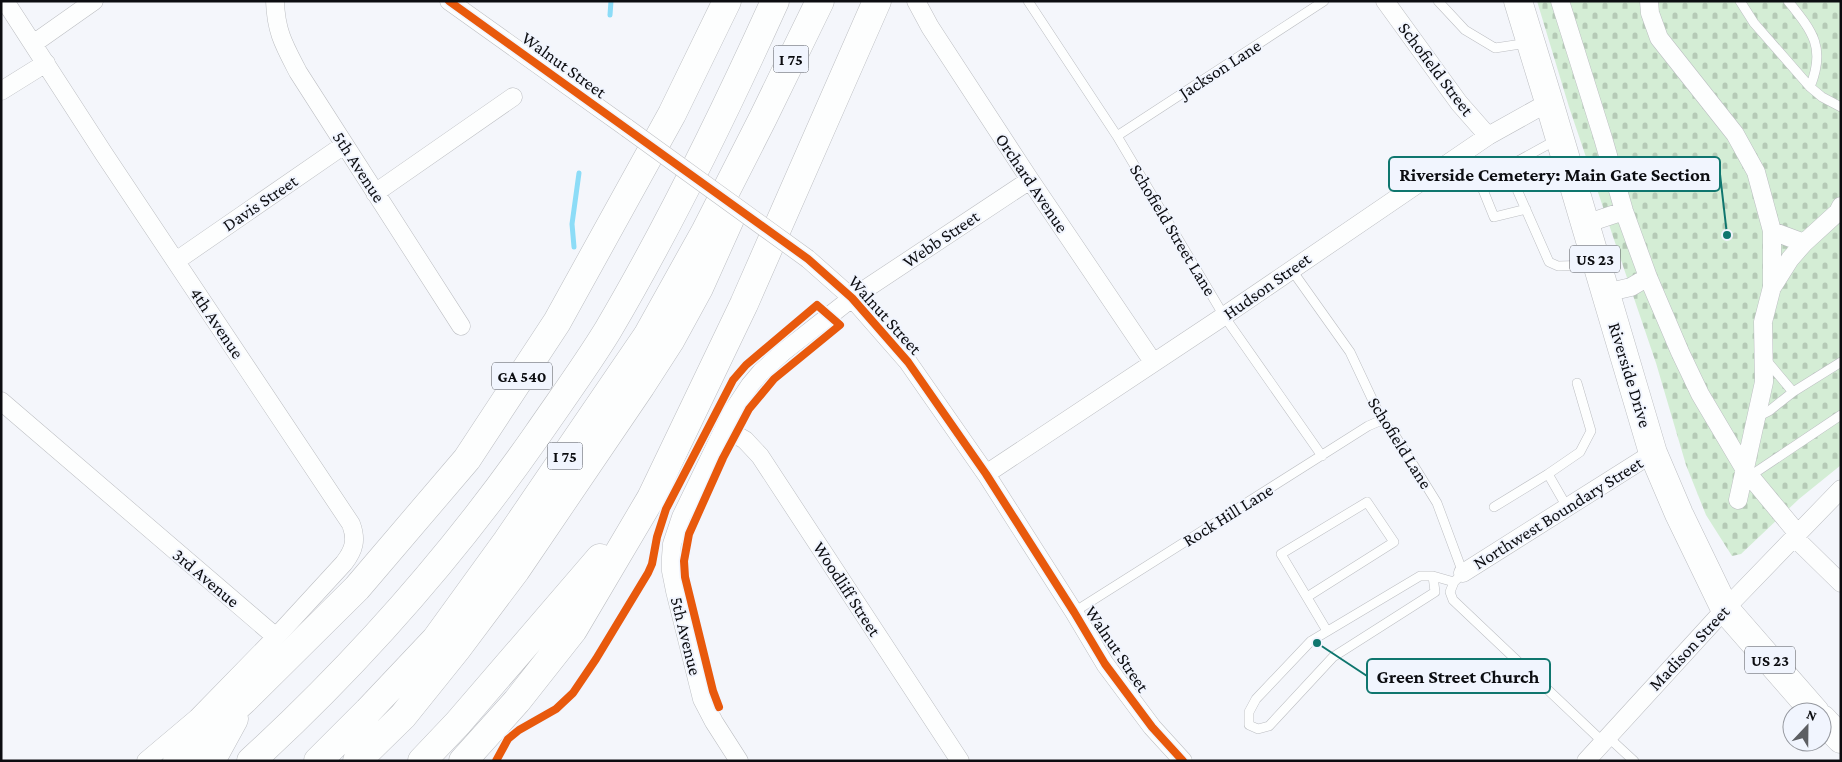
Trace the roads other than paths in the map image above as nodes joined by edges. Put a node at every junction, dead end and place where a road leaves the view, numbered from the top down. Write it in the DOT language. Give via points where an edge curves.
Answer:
graph roads {
  1 [pos="5,1"];
  2 [pos="94,1"];
  3 [pos="276,1"];
  4 [pos="450,1"];
  5 [pos="727,1"];
  6 [pos="776,1"];
  7 [pos="820,1"];
  8 [pos="877,1"];
  9 [pos="916,1"];
  10 [pos="1028,1"];
  11 [pos="1324,1"];
  12 [pos="1385,1"];
  13 [pos="1438,1"];
  14 [pos="1518,1"];
  15 [pos="1560,1"];
  16 [pos="1649,1"];
  17 [pos="1740,1"];
  18 [pos="1788,1"];
  19 [pos="1531,42"];
  20 [pos="33,44"];
  21 [pos="46,63"];
  22 [pos="1810,87"];
  23 [pos="1,91"];
  24 [pos="513,97"];
  25 [pos="1550,102"];
  26 [pos="1841,107"];
  27 [pos="764,118"];
  28 [pos="1117,136"];
  29 [pos="1488,136"];
  30 [pos="1560,138"];
  31 [pos="344,145"];
  32 [pos="1507,166"];
  33 [pos="1030,180"];
  34 [pos="375,193"];
  35 [pos="1526,209"];
  36 [pos="1840,209"];
  37 [pos="1624,211"];
  38 [pos="1585,224"];
  39 [pos="1772,231"];
  40 [pos="1804,243"];
  41 [pos="176,261"];
  42 [pos="1597,265"];
  43 [pos="1291,269"];
  44 [pos="1648,277"];
  45 [pos="1772,287"];
  46 [pos="1605,293"];
  47 [pos="852,298"];
  48 [pos="1224,316"];
  49 [pos="461,326"];
  50 [pos="1764,358"];
  51 [pos="1153,362"];
  52 [pos="1841,362"];
  53 [pos="1577,383"];
  54 [pos="1793,392"];
  55 [pos="1,402"];
  56 [pos="1841,415"];
  57 [pos="1757,417"];
  58 [pos="1382,420"];
  59 [pos="724,428"];
  60 [pos="1653,453"];
  61 [pos="1322,456"];
  62 [pos="1747,473"];
  63 [pos="986,474"];
  64 [pos="1548,474"];
  65 [pos="1841,489"];
  66 [pos="651,498"];
  67 [pos="1738,500"];
  68 [pos="1494,507"];
  69 [pos="1568,507"];
  70 [pos="1796,536"];
  71 [pos="1434,576"];
  72 [pos="1459,577"];
  73 [pos="1841,583"];
  74 [pos="1307,597"];
  75 [pos="1725,609"];
  76 [pos="1074,612"];
  77 [pos="1327,631"];
  78 [pos="276,637"];
  79 [pos="244,700"];
  80 [pos="1806,702"];
  81 [pos="1832,730"];
  82 [pos="1606,739"];
  83 [pos="1841,739"];
  84 [pos="146,761"];
  85 [pos="177,761"];
  86 [pos="211,761"];
  87 [pos="251,761"];
  88 [pos="318,761"];
  89 [pos="357,761"];
  90 [pos="422,761"];
  91 [pos="463,761"];
  92 [pos="738,761"];
  93 [pos="960,761"];
  94 [pos="1183,761"];
  95 [pos="1586,761"];
  96 [pos="1634,761"];
  1 -- 20 [label="street, 4th Avenue"];
  2 -- 20 [label="street"];
  3 -- 31 [label="street, 5th Avenue" via="276,21 283,44"];
  4 -- 47 [label="street, Walnut Street, bridge" via="808,259"];
  5 -- 79 [label="main road, GA 540" via="672,114 557,322 467,459 357,588"];
  6 -- 87 [label="main road, I 75" via="667,226 607,332 569,389 471,526 413,596 306,710"];
  7 -- 27 [label="main road, I 75"];
  8 -- 66 [label="main road" via="744,304"];
  9 -- 33 [label="street, Orchard Avenue"];
  10 -- 28 [label="lane, Schofield Street Lane"];
  11 -- 28 [label="lane, Jackson Lane"];
  12 -- 29 [label="street, Schofield Street" via="1459,103"];
  13 -- 19 [label="lane" via="1465,30 1495,48"];
  14 -- 19 [label="main road, Riverside Drive / US 23"];
  15 -- 37 [label="street"];
  16 -- 39 [label="street" via="1659,38 1735,134 1756,172"];
  17 -- 22 [label="lane" via="1754,23"];
  18 -- 22 [label="lane" via="1818,48 1817,67"];
  19 -- 25 [label="main road, Riverside Drive / US 23"];
  20 -- 21 [label="street, 4th Avenue"];
  21 -- 23 [label="street"];
  21 -- 41 [label="street, 4th Avenue"];
  22 -- 26 [label="lane"];
  24 -- 34 [label="street"];
  25 -- 29 [label="street, Hudson Street"];
  25 -- 30 [label="main road, Riverside Drive / US 23"];
  27 -- 88 [label="main road, I 75" via="647,336 507,541 436,639"];
  27 -- 89 [label="main road" via="749,178 699,288 642,386 516,570 456,650 404,716"];
  28 -- 48 [label="lane, Schofield Street Lane"];
  29 -- 43 [label="street, Hudson Street"];
  30 -- 32 [label="lane"];
  30 -- 38 [label="main road, Riverside Drive / US 23"];
  31 -- 34 [label="street, 5th Avenue"];
  31 -- 41 [label="street, Davis Street"];
  32 -- 35 [label="lane"];
  32 -- 35 [label="lane" via="1479,180 1494,217"];
  33 -- 47 [label="street, Webb Street"];
  33 -- 51 [label="street, Orchard Avenue"];
  34 -- 49 [label="street, 5th Avenue"];
  35 -- 42 [label="lane" via="1549,262 1558,266"];
  36 -- 40 [label="street"];
  37 -- 38 [label="street"];
  37 -- 44 [label="street"];
  38 -- 42 [label="main road, Riverside Drive / US 23"];
  39 -- 40 [label="street"];
  39 -- 45 [label="street"];
  40 -- 45 [label="street"];
  41 -- 78 [label="street, 4th Avenue" via="354,533 352,553"];
  42 -- 46 [label="main road, Riverside Drive / US 23"];
  43 -- 48 [label="street, Hudson Street"];
  43 -- 58 [label="lane, Schofield Lane" via="1350,352"];
  44 -- 46 [label="street" via="1631,287"];
  44 -- 62 [label="street" via="1700,394"];
  45 -- 50 [label="street" via="1763,322"];
  46 -- 60 [label="main road, Riverside Drive / US 23"];
  47 -- 59 [label="street, 5th Avenue" via="761,372"];
  47 -- 63 [label="street, Walnut Street" via="908,362"];
  48 -- 51 [label="street, Hudson Street"];
  48 -- 61 [label="lane, Schofield Street Lane"];
  50 -- 54 [label="lane"];
  50 -- 57 [label="street" via="1764,382"];
  51 -- 63 [label="street, Hudson Street"];
  52 -- 54 [label="lane"];
  53 -- 64 [label="lane" via="1591,431 1580,452"];
  54 -- 57 [label="lane"];
  55 -- 78 [label="street, 3rd Avenue"];
  56 -- 62 [label="lane"];
  57 -- 62 [label="street"];
  58 -- 61 [label="lane, Rock Hill Lane"];
  58 -- 72 [label="lane, Schofield Lane" via="1437,503"];
  59 -- 92 [label="street, 5th Avenue" via="676,530 671,572 702,699"];
  59 -- 93 [label="street, Woodliff Street" via="745,440 760,456"];
  60 -- 69 [label="street, Northwest Boundary Street"];
  60 -- 75 [label="main road, Riverside Drive / US 23"];
  61 -- 76 [label="lane, Rock Hill Lane"];
  62 -- 67 [label="street"];
  62 -- 70 [label="street"];
  63 -- 76 [label="street, Walnut Street"];
  64 -- 68 [label="lane"];
  64 -- 69 [label="lane"];
  65 -- 70 [label="street, Madison Street"];
  66 -- 90 [label="main road" via="522,650"];
  66 -- 91 [label="main road" via="573,630"];
  69 -- 72 [label="street, Northwest Boundary Street"];
  70 -- 73 [label="street"];
  70 -- 75 [label="street, Madison Street"];
  71 -- 72 [label="lane"];
  71 -- 77 [label="lane" via="1420,576"];
  71 -- 77 [label="lane" via="1435,592 1333,657 1269,726 1258,729 1248,725 1249,712 1256,699 1311,641"];
  72 -- 82 [label="lane, Schofield Lane" via="1450,592 1453,600"];
  74 -- 74 [label="lane" via="1281,554 1367,502 1394,542"];
  74 -- 77 [label="lane"];
  75 -- 80 [label="main road, Riverside Drive / US 23"];
  75 -- 82 [label="street, Madison Street"];
  76 -- 94 [label="street, Walnut Street" via="1105,664 1152,727"];
  78 -- 84 [label="street" via="197,718"];
  79 -- 85 [label="main road"];
  79 -- 86 [label="main road, GA 540"];
  81 -- 83 [label="main road"];
  82 -- 95 [label="street, Madison Street"];
  82 -- 96 [label="lane, Schofield Lane"];
}
